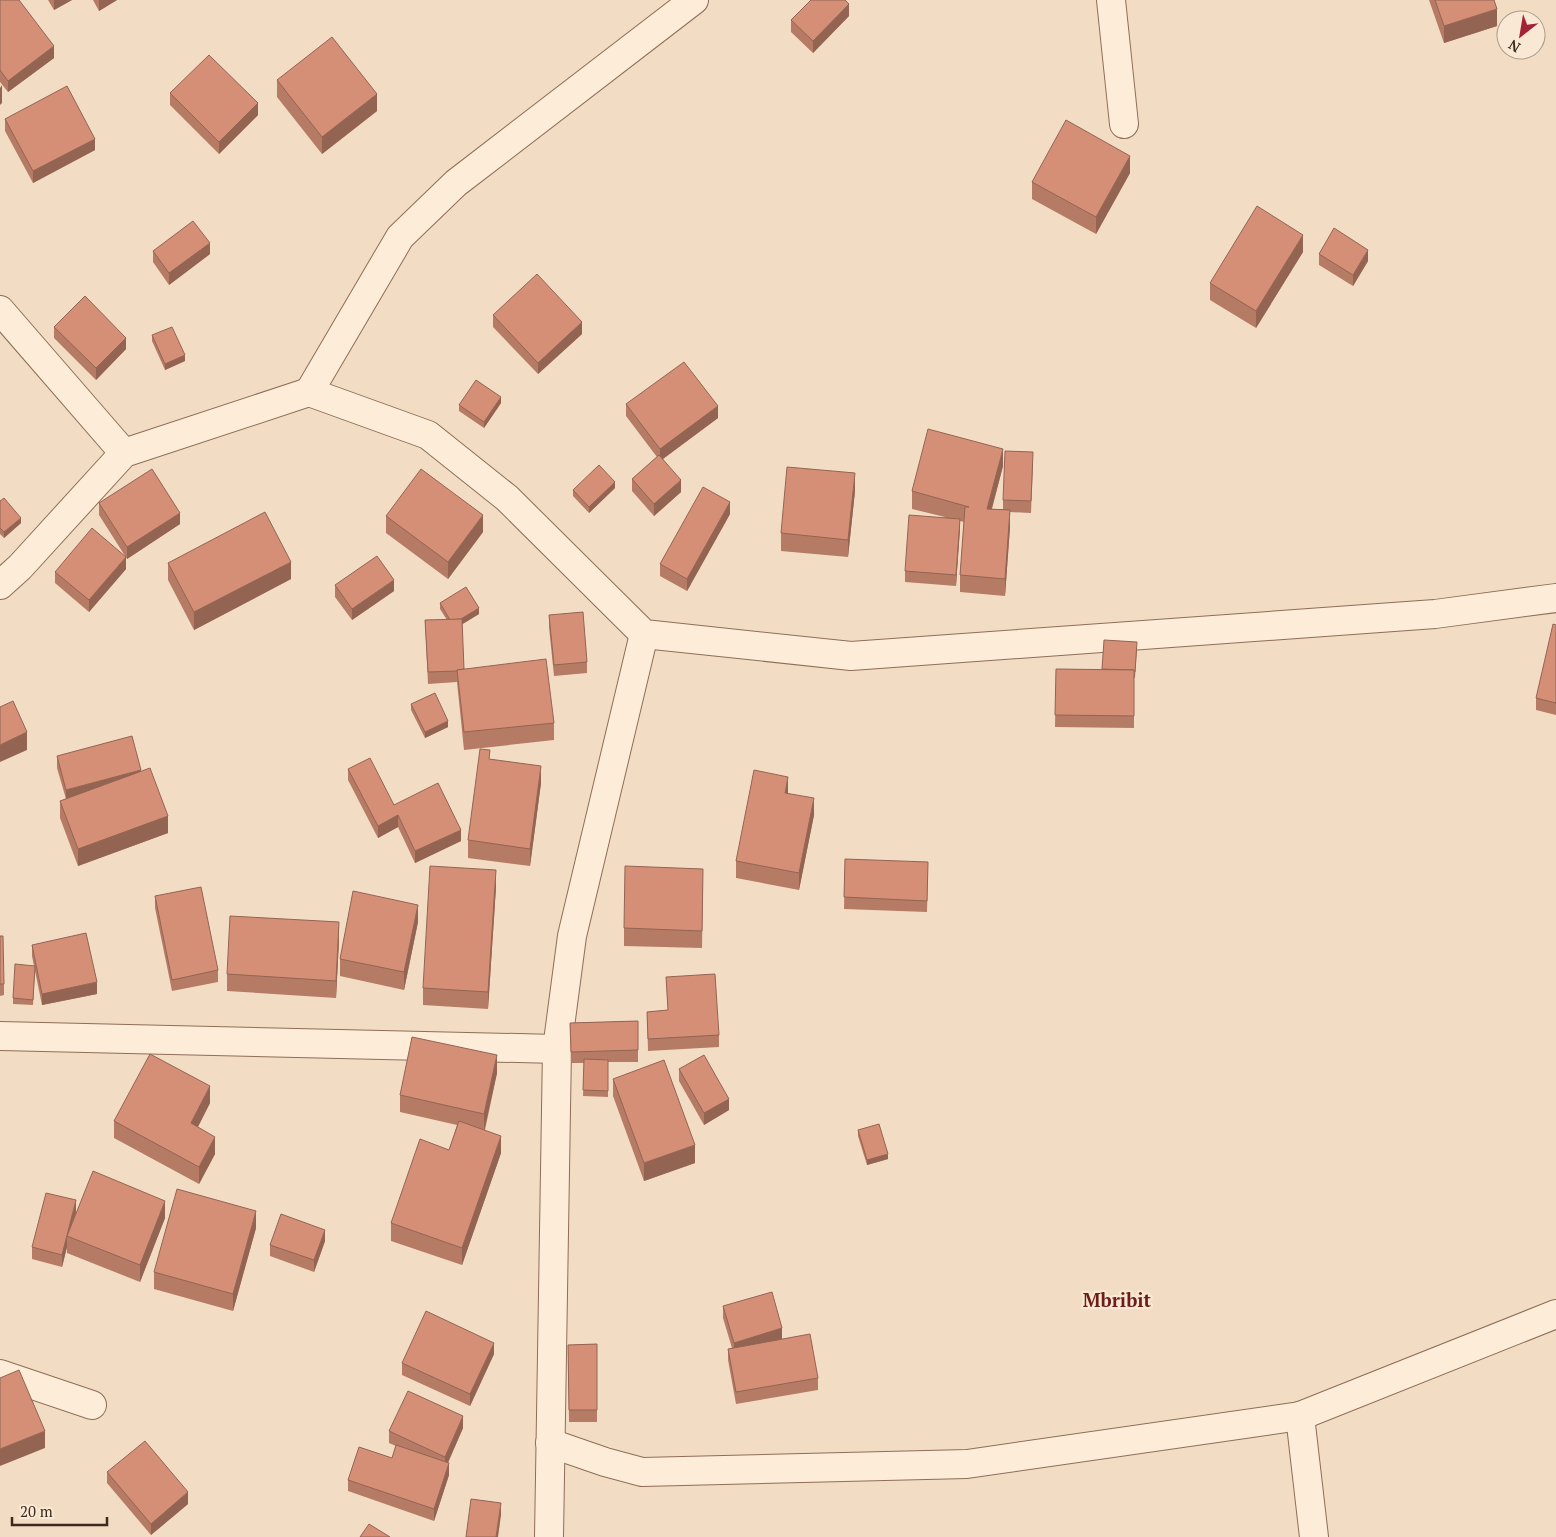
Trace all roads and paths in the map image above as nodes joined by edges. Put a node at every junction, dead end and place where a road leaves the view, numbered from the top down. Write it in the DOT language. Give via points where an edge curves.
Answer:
graph roads {
  1 [pos="694,0"];
  2 [pos="1111,0"];
  3 [pos="1124,124"];
  4 [pos="0,310"];
  5 [pos="309,392"];
  6 [pos="124,453"];
  7 [pos="0,584"];
  8 [pos="1556,598"];
  9 [pos="644,634"];
  10 [pos="0,1036"];
  11 [pos="557,1049"];
  12 [pos="1556,1314"];
  13 [pos="0,1374"];
  14 [pos="92,1405"];
  15 [pos="1300,1416"];
  16 [pos="550,1443"];
  17 [pos="549,1537"];
  18 [pos="1314,1537"];
  1 -- 5 [label="street" via="456,183 400,237"];
  2 -- 3 [label="street"];
  4 -- 6 [label="street"];
  5 -- 6 [label="street"];
  5 -- 9 [label="street" via="428,435 508,498"];
  6 -- 7 [label="street" via="20,567"];
  8 -- 9 [label="street" via="1435,614 851,656"];
  9 -- 11 [label="street" via="572,936"];
  10 -- 11 [label="street"];
  11 -- 16 [label="street"];
  12 -- 15 [label="street"];
  13 -- 14 [label="street"];
  15 -- 16 [label="street" via="967,1464 642,1472"];
  15 -- 18 [label="street"];
  16 -- 17 [label="street"];
}
